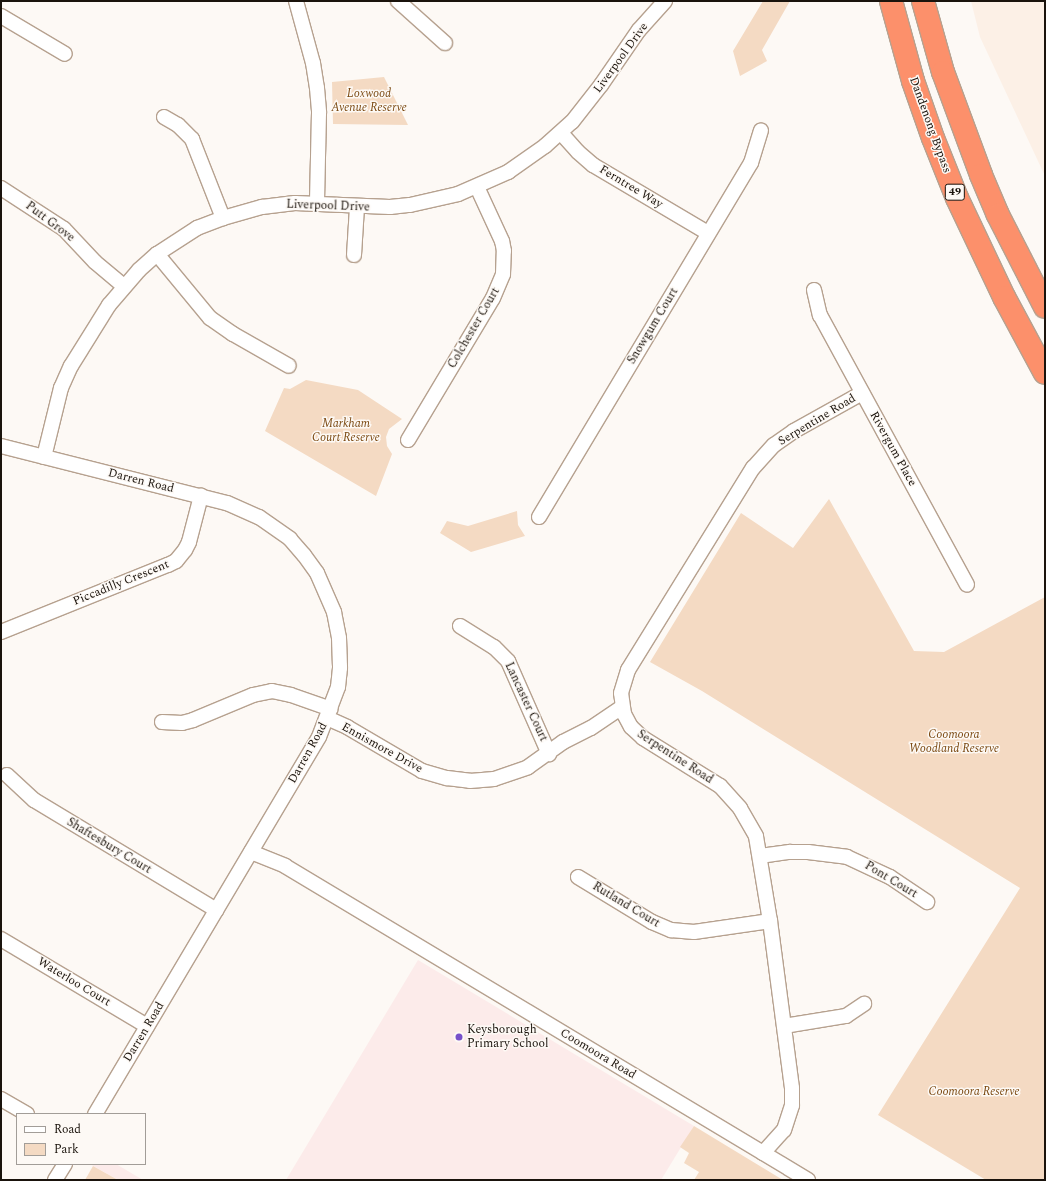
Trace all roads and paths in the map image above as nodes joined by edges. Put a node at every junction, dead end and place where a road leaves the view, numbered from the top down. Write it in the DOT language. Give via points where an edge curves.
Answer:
graph roads {
  1 [pos="296,1"];
  2 [pos="398,1"];
  3 [pos="665,1"];
  4 [pos="891,1"];
  5 [pos="923,1"];
  6 [pos="1,16"];
  7 [pos="445,43"];
  8 [pos="65,54"];
  9 [pos="164,117"];
  10 [pos="761,131"];
  11 [pos="561,133"];
  12 [pos="477,187"];
  13 [pos="1,188"];
  14 [pos="317,203"];
  15 [pos="357,207"];
  16 [pos="223,218"];
  17 [pos="708,233"];
  18 [pos="158,254"];
  19 [pos="354,255"];
  20 [pos="120,290"];
  21 [pos="814,290"];
  22 [pos="1045,307"];
  23 [pos="289,366"];
  24 [pos="1045,373"];
  25 [pos="862,393"];
  26 [pos="408,440"];
  27 [pos="1,446"];
  28 [pos="44,457"];
  29 [pos="201,496"];
  30 [pos="538,517"];
  31 [pos="967,585"];
  32 [pos="460,626"];
  33 [pos="1,632"];
  34 [pos="329,714"];
  35 [pos="625,714"];
  36 [pos="162,722"];
  37 [pos="549,754"];
  38 [pos="7,775"];
  39 [pos="254,846"];
  40 [pos="760,856"];
  41 [pos="578,877"];
  42 [pos="927,902"];
  43 [pos="216,910"];
  44 [pos="770,921"];
  45 [pos="1,939"];
  46 [pos="864,1004"];
  47 [pos="147,1026"];
  48 [pos="784,1026"];
  49 [pos="1,1099"];
  50 [pos="25,1113"];
  51 [pos="96,1113"];
  52 [pos="769,1156"];
  53 [pos="64,1165"];
  54 [pos="55,1180"];
  55 [pos="808,1180"];
  1 -- 14 [label="street" via="311,57 320,113"];
  2 -- 7 [label="street"];
  3 -- 11 [label="street, Liverpool Drive" via="628,45 585,106"];
  4 -- 24 [label="highway, Dandenong Bypass / 49" via="913,81 957,198 1004,297"];
  5 -- 22 [label="highway, 49" via="943,72 981,175 998,215"];
  6 -- 8 [label="street"];
  9 -- 16 [label="street" via="178,125 192,139"];
  10 -- 17 [label="street, Snowgum Court" via="751,163"];
  11 -- 12 [label="street, Liverpool Drive" via="526,161"];
  11 -- 17 [label="street, Ferntree Way" via="593,165"];
  12 -- 15 [label="street, Liverpool Drive" via="437,200 410,205"];
  12 -- 26 [label="street, Colchester Court" via="502,241 503,274 493,298"];
  13 -- 20 [label="street, Putt Grove" via="64,229"];
  14 -- 15 [label="street, Liverpool Drive"];
  14 -- 16 [label="street, Liverpool Drive" via="262,207"];
  15 -- 19 [label="street"];
  16 -- 18 [label="street, Liverpool Drive" via="197,228"];
  17 -- 30 [label="street, Snowgum Court"];
  18 -- 20 [label="street, Liverpool Drive"];
  18 -- 23 [label="street" via="210,318"];
  20 -- 28 [label="street, Liverpool Drive" via="97,323 65,378"];
  21 -- 25 [label="street, Rivergum Place" via="820,315"];
  25 -- 31 [label="street, Rivergum Place"];
  25 -- 35 [label="street, Serpentine Road" via="794,431 752,468 628,670 622,684"];
  27 -- 28 [label="street, Darren Road"];
  28 -- 29 [label="street, Darren Road"];
  29 -- 33 [label="street, Piccadilly Crescent" via="189,542 176,561"];
  29 -- 34 [label="street, Darren Road" via="244,510 273,525 304,555 320,578 334,612 339,644 340,674"];
  32 -- 37 [label="street, Lancaster Court" via="494,647 508,661"];
  34 -- 36 [label="street, Ennismore Drive" via="291,695 272,692 253,695 193,720"];
  34 -- 37 [label="street, Ennismore Drive" via="422,771 447,778 470,781 494,779 516,772"];
  34 -- 39 [label="street, Darren Road" via="319,737"];
  35 -- 37 [label="street, Ennismore Drive" via="563,742"];
  35 -- 40 [label="street, Serpentine Road" via="631,727 643,738 708,778 729,795 749,822 756,836"];
  38 -- 43 [label="street, Shaftesbury Court" via="34,800"];
  39 -- 43 [label="street, Darren Road"];
  39 -- 52 [label="street, Coomoora Road"];
  40 -- 42 [label="street, Pont Court" via="808,852 847,857 890,877"];
  40 -- 44 [label="street, Serpentine Road"];
  41 -- 44 [label="street, Rutland Court" via="652,922 671,930 694,932"];
  43 -- 47 [label="street, Darren Road"];
  44 -- 48 [label="street, Serpentine Road"];
  45 -- 47 [label="street, Waterloo Court"];
  46 -- 48 [label="street" via="846,1016"];
  47 -- 51 [label="street, Darren Road"];
  48 -- 52 [label="street, Serpentine Road" via="792,1105 784,1130"];
  49 -- 50 [label="street"];
  52 -- 55 [label="street, Coomoora Road"];
  53 -- 54 [label="street"];
}
